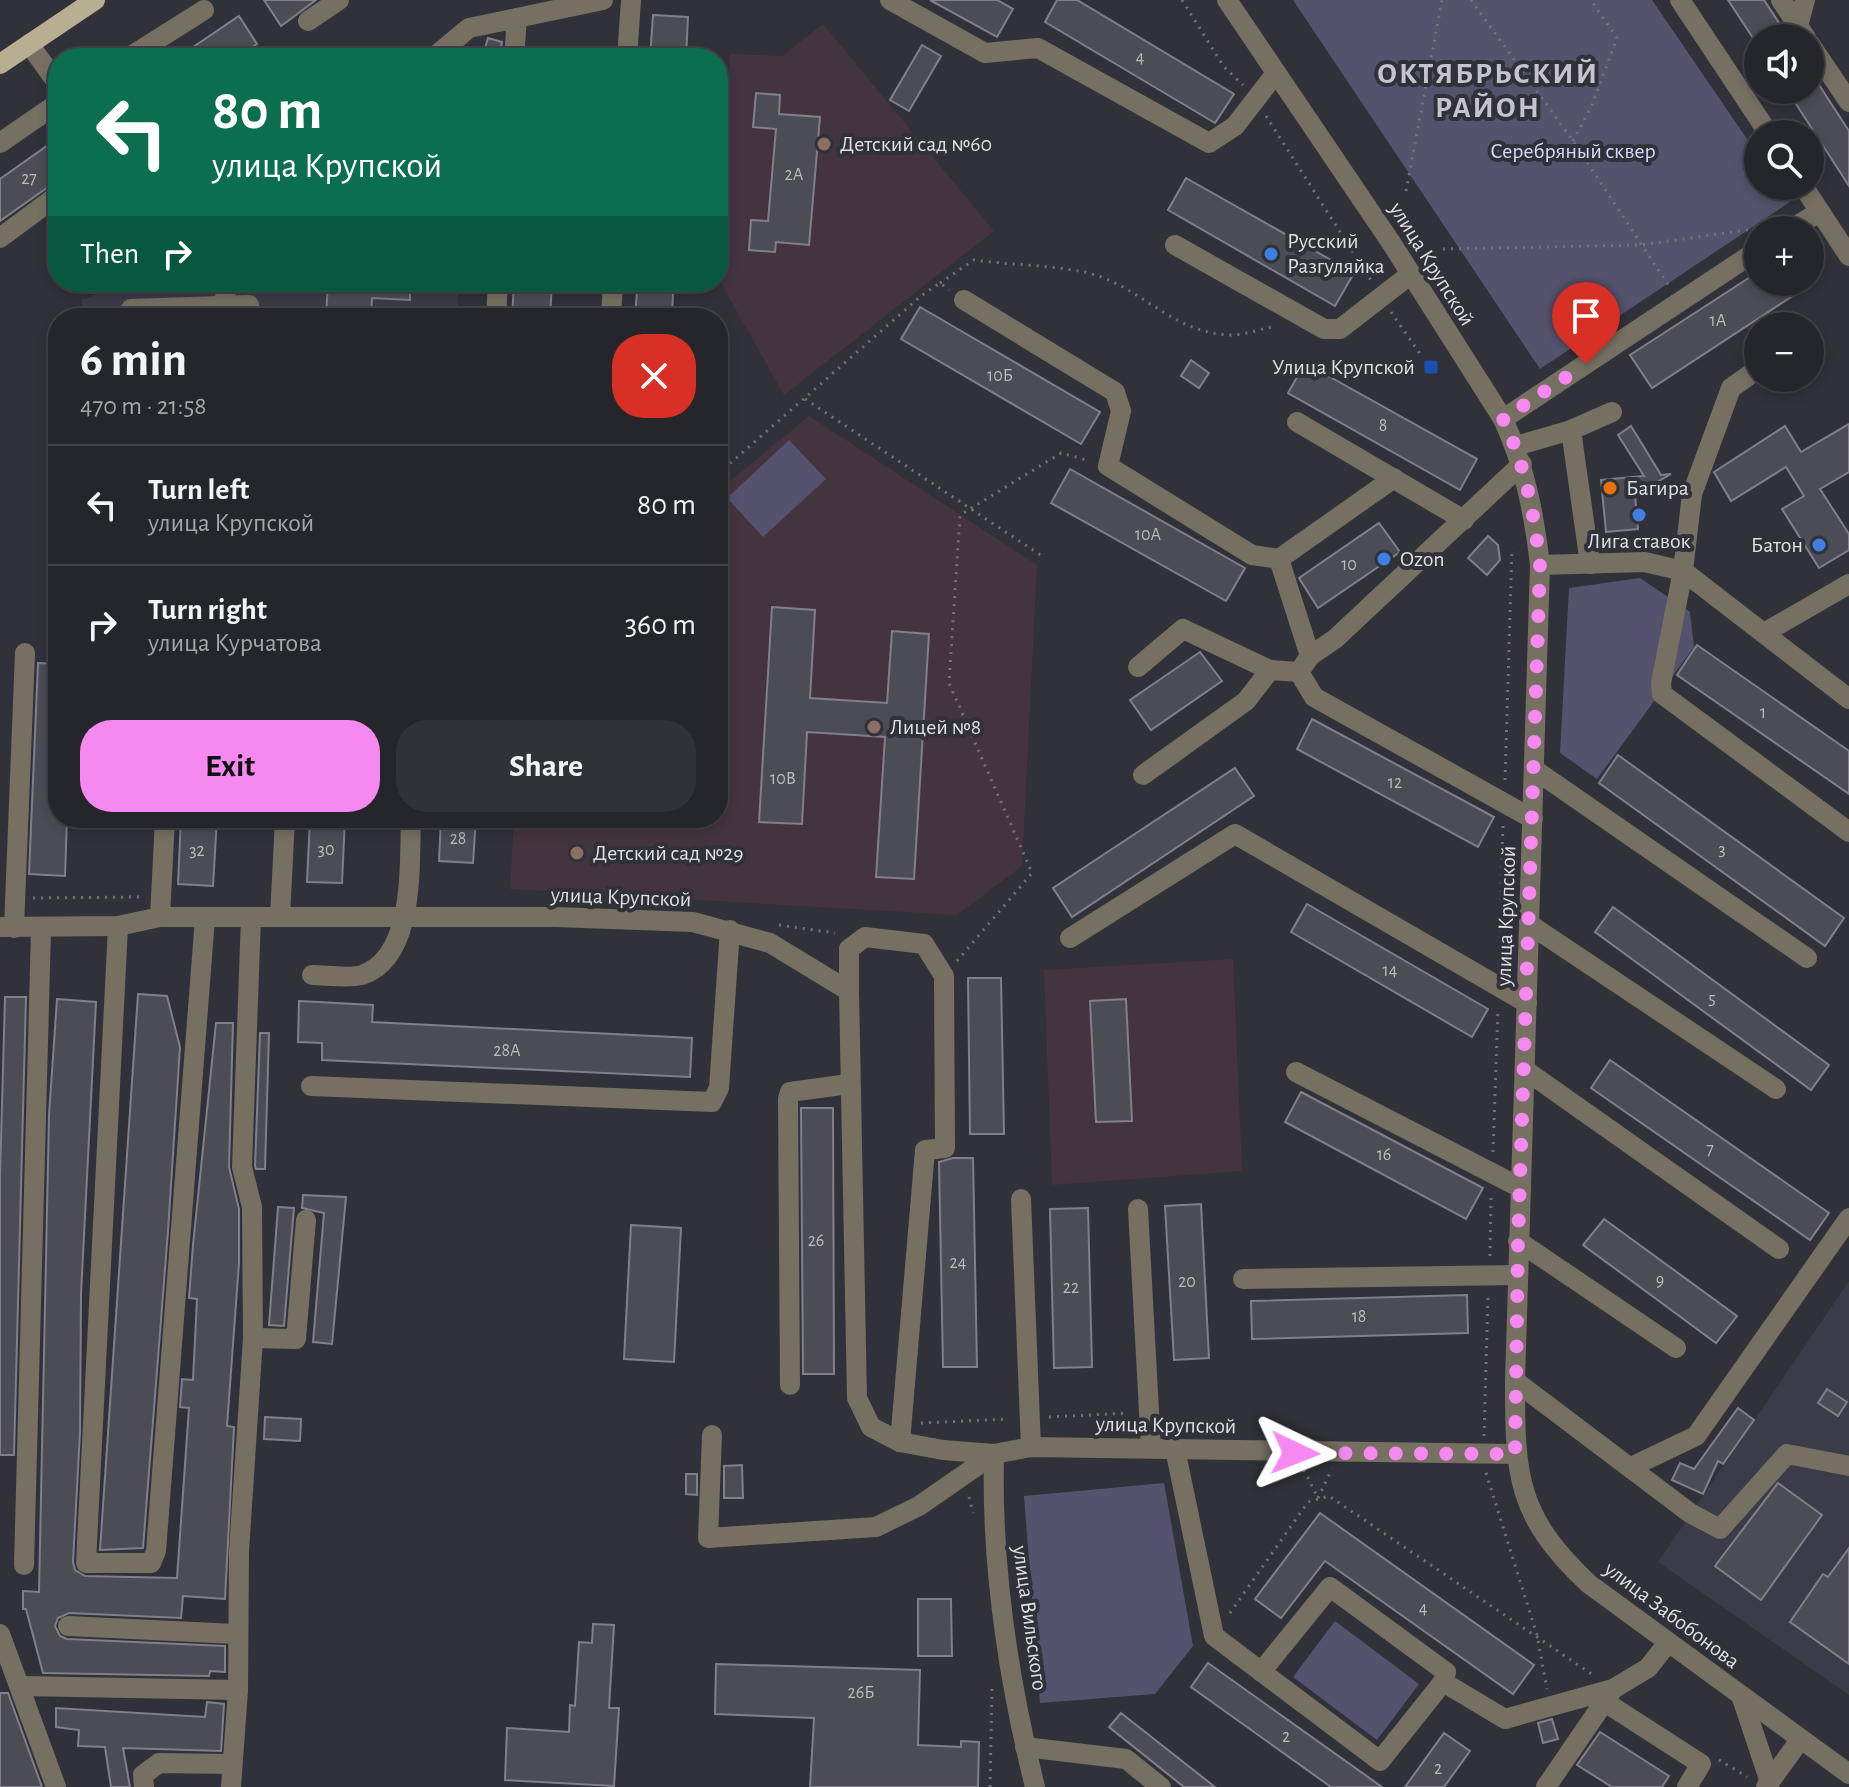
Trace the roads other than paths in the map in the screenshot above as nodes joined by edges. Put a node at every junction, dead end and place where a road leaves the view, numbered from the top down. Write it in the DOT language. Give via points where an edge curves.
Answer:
graph roads {
  1 [pos="95,0"];
  2 [pos="339,0"];
  3 [pos="603,0"];
  4 [pos="631,0"];
  5 [pos="890,0"];
  6 [pos="1227,0"];
  7 [pos="1680,0"];
  8 [pos="1781,0"];
  9 [pos="1805,0"];
  10 [pos="204,10"];
  11 [pos="517,18"];
  12 [pos="308,21"];
  13 [pos="1797,24"];
  14 [pos="1803,24"];
  15 [pos="29,44"];
  16 [pos="144,48"];
  17 [pos="445,48"];
  18 [pos="515,48"];
  19 [pos="628,48"];
  20 [pos="0,64"];
  21 [pos="1824,65"];
  22 [pos="48,70"];
  23 [pos="1276,73"];
  24 [pos="1849,102"];
  25 [pos="48,110"];
  26 [pos="1760,120"];
  27 [pos="0,143"];
  28 [pos="1812,200"];
  29 [pos="48,202"];
  30 [pos="1820,212"];
  31 [pos="1810,216"];
  32 [pos="0,238"];
  33 [pos="1175,245"];
  34 [pos="1849,256"];
  35 [pos="1744,259"];
  36 [pos="1411,274"];
  37 [pos="226,292"];
  38 [pos="964,300"];
  39 [pos="224,306"];
  40 [pos="162,308"];
  41 [pos="249,308"];
  42 [pos="1744,379"];
  43 [pos="1612,412"];
  44 [pos="1503,419"];
  45 [pos="1297,422"];
  46 [pos="1571,430"];
  47 [pos="1519,455"];
  48 [pos="1394,478"];
  49 [pos="1464,520"];
  50 [pos="1279,559"];
  51 [pos="1590,564"];
  52 [pos="1540,565"];
  53 [pos="1683,571"];
  54 [pos="1849,584"];
  55 [pos="1764,633"];
  56 [pos="25,653"];
  57 [pos="1304,664"];
  58 [pos="1138,667"];
  59 [pos="1270,670"];
  60 [pos="1849,699"];
  61 [pos="1535,770"];
  62 [pos="1143,775"];
  63 [pos="1533,819"];
  64 [pos="164,828"];
  65 [pos="284,828"];
  66 [pos="410,828"];
  67 [pos="1849,832"];
  68 [pos="160,917"];
  69 [pos="251,917"];
  70 [pos="280,917"];
  71 [pos="406,917"];
  72 [pos="205,918"];
  73 [pos="1529,924"];
  74 [pos="118,926"];
  75 [pos="7,928"];
  76 [pos="41,930"];
  77 [pos="730,930"];
  78 [pos="1070,938"];
  79 [pos="1807,958"];
  80 [pos="312,975"];
  81 [pos="849,991"];
  82 [pos="1527,1003"];
  83 [pos="1525,1070"];
  84 [pos="1296,1072"];
  85 [pos="849,1084"];
  86 [pos="311,1086"];
  87 [pos="1776,1089"];
  88 [pos="1521,1188"];
  89 [pos="1021,1199"];
  90 [pos="1138,1209"];
  91 [pos="1849,1218"];
  92 [pos="306,1220"];
  93 [pos="1518,1241"];
  94 [pos="1779,1249"];
  95 [pos="1518,1275"];
  96 [pos="1243,1279"];
  97 [pos="253,1338"];
  98 [pos="1676,1348"];
  99 [pos="1515,1381"];
  100 [pos="790,1385"];
  101 [pos="712,1435"];
  102 [pos="900,1442"];
  103 [pos="1031,1447"];
  104 [pos="1151,1448"];
  105 [pos="1175,1449"];
  106 [pos="994,1454"];
  107 [pos="1515,1454"];
  108 [pos="1849,1466"];
  109 [pos="1631,1467"];
  110 [pos="24,1565"];
  111 [pos="68,1626"];
  112 [pos="0,1634"];
  113 [pos="236,1634"];
  114 [pos="1667,1644"];
  115 [pos="1261,1672"];
  116 [pos="1443,1682"];
  117 [pos="21,1686"];
  118 [pos="238,1690"];
  119 [pos="1609,1696"];
  120 [pos="1742,1698"];
  121 [pos="1800,1740"];
  122 [pos="1025,1747"];
  123 [pos="232,1764"];
  124 [pos="1849,1774"];
  125 [pos="1768,1784"];
  126 [pos="56,1787"];
  127 [pos="144,1787"];
  128 [pos="231,1787"];
  129 [pos="1035,1787"];
  130 [pos="1161,1787"];
  131 [pos="1546,1787"];
  132 [pos="1687,1787"];
  1 -- 15 [label="main road"];
  2 -- 12 [label="street"];
  3 -- 11 [label="street"];
  4 -- 19 [label="street"];
  5 -- 23 [label="street" via="985,53 1038,48 1209,143 1235,126"];
  6 -- 23 [label="street, улица Крупской"];
  7 -- 26 [label="street"];
  8 -- 13 [label="street"];
  9 -- 14 [label="street"];
  10 -- 16 [label="street"];
  11 -- 17 [label="street" via="469,28"];
  11 -- 18 [label="street"];
  15 -- 20 [label="main road"];
  15 -- 22 [label="street"];
  21 -- 24 [label="street"];
  23 -- 36 [label="street, улица Крупской"];
  25 -- 27 [label="street"];
  28 -- 30 [label="street"];
  29 -- 32 [label="street"];
  30 -- 31 [label="street"];
  30 -- 34 [label="street"];
  33 -- 36 [label="street" via="1324,329 1340,329"];
  35 -- 44 [label="street"];
  36 -- 44 [label="street, улица Крупской"];
  37 -- 39 [label="street"];
  38 -- 50 [label="street" via="1115,392 1121,411 1108,466 1252,555"];
  39 -- 40 [label="street"];
  39 -- 41 [label="street"];
  42 -- 53 [label="street" via="1731,388 1692,494"];
  43 -- 46 [label="street"];
  44 -- 47 [label="street, улица Крупской"];
  45 -- 48 [label="street"];
  46 -- 47 [label="street"];
  46 -- 51 [label="street"];
  47 -- 49 [label="street"];
  47 -- 52 [label="street, улица Крупской" via="1534,512"];
  48 -- 49 [label="street"];
  48 -- 50 [label="street"];
  49 -- 57 [label="street"];
  50 -- 57 [label="street"];
  51 -- 52 [label="street"];
  51 -- 53 [label="street" via="1645,562"];
  52 -- 61 [label="street, улица Крупской"];
  53 -- 55 [label="street"];
  53 -- 67 [label="street" via="1662,694"];
  54 -- 55 [label="street"];
  55 -- 60 [label="street"];
  56 -- 75 [label="street"];
  57 -- 59 [label="street"];
  57 -- 63 [label="street" via="1314,697"];
  58 -- 59 [label="street" via="1183,629"];
  59 -- 62 [label="street" via="1246,701"];
  61 -- 63 [label="street, улица Крупской"];
  61 -- 79 [label="street"];
  63 -- 73 [label="street, улица Крупской"];
  64 -- 68 [label="street"];
  65 -- 70 [label="street"];
  66 -- 71 [label="street"];
  68 -- 72 [label="street, улица Крупской"];
  68 -- 74 [label="street, улица Крупской"];
  69 -- 70 [label="street, улица Крупской"];
  69 -- 72 [label="street, улица Крупской"];
  69 -- 97 [label="street" via="242,1167 252,1207"];
  70 -- 71 [label="street, улица Крупской"];
  71 -- 77 [label="street, улица Крупской" via="693,922"];
  71 -- 80 [label="street" via="386,960 361,975"];
  72 -- 74 [label="street" via="151,1563 86,1563"];
  73 -- 82 [label="street, улица Крупской"];
  73 -- 87 [label="street"];
  74 -- 76 [label="street, улица Крупской"];
  75 -- 76 [label="street, улица Крупской"];
  76 -- 110 [label="street"];
  77 -- 81 [label="street, улица Крупской" via="770,943"];
  77 -- 86 [label="street" via="719,1088 712,1102"];
  78 -- 82 [label="street" via="1235,834"];
  81 -- 85 [label="street, улица Крупской"];
  81 -- 102 [label="street" via="849,949 865,937 924,944 944,976 945,1148 925,1150"];
  82 -- 83 [label="street, улица Крупской"];
  83 -- 88 [label="street, улица Крупской"];
  83 -- 94 [label="street"];
  84 -- 88 [label="street"];
  85 -- 100 [label="street" via="790,1092 788,1099"];
  85 -- 102 [label="street, улица Крупской" via="857,1398 871,1427"];
  88 -- 93 [label="street, улица Крупской"];
  89 -- 103 [label="street"];
  90 -- 104 [label="street"];
  91 -- 109 [label="street" via="1696,1436"];
  92 -- 97 [label="street" via="296,1339"];
  93 -- 95 [label="street, улица Крупской"];
  93 -- 98 [label="street"];
  95 -- 96 [label="street"];
  95 -- 99 [label="street, улица Крупской"];
  97 -- 113 [label="street"];
  99 -- 107 [label="street, улица Крупской"];
  99 -- 109 [label="street"];
  101 -- 106 [label="street" via="708,1538 876,1527 919,1506"];
  102 -- 106 [label="street, улица Крупской"];
  103 -- 104 [label="street, улица Крупской"];
  103 -- 106 [label="street, улица Крупской"];
  104 -- 105 [label="street, улица Крупской"];
  105 -- 107 [label="street, улица Крупской"];
  105 -- 115 [label="street" via="1214,1636"];
  106 -- 122 [label="street, улица Вильского" via="992,1517 1000,1594"];
  107 -- 114 [label="street, улица Забобонова" via="1534,1516 1562,1558"];
  108 -- 109 [label="street" via="1787,1454 1720,1529 1690,1513"];
  111 -- 113 [label="street"];
  112 -- 117 [label="street"];
  113 -- 118 [label="street"];
  114 -- 119 [label="street" via="1648,1668"];
  114 -- 120 [label="street, улица Забобонова"];
  115 -- 116 [label="street" via="1380,1761"];
  115 -- 116 [label="street" via="1330,1587 1446,1672"];
  116 -- 119 [label="street" via="1505,1719 1550,1704"];
  117 -- 118 [label="street"];
  117 -- 126 [label="street"];
  118 -- 123 [label="street"];
  119 -- 131 [label="street"];
  119 -- 132 [label="street" via="1701,1764"];
  120 -- 121 [label="street, улица Забобонова"];
  120 -- 125 [label="street"];
  121 -- 124 [label="street, улица Забобонова"];
  121 -- 125 [label="street"];
  122 -- 129 [label="street, улица Вильского"];
  122 -- 130 [label="street" via="1126,1759"];
  123 -- 127 [label="street" via="159,1763 143,1775"];
  123 -- 128 [label="street"];
}
